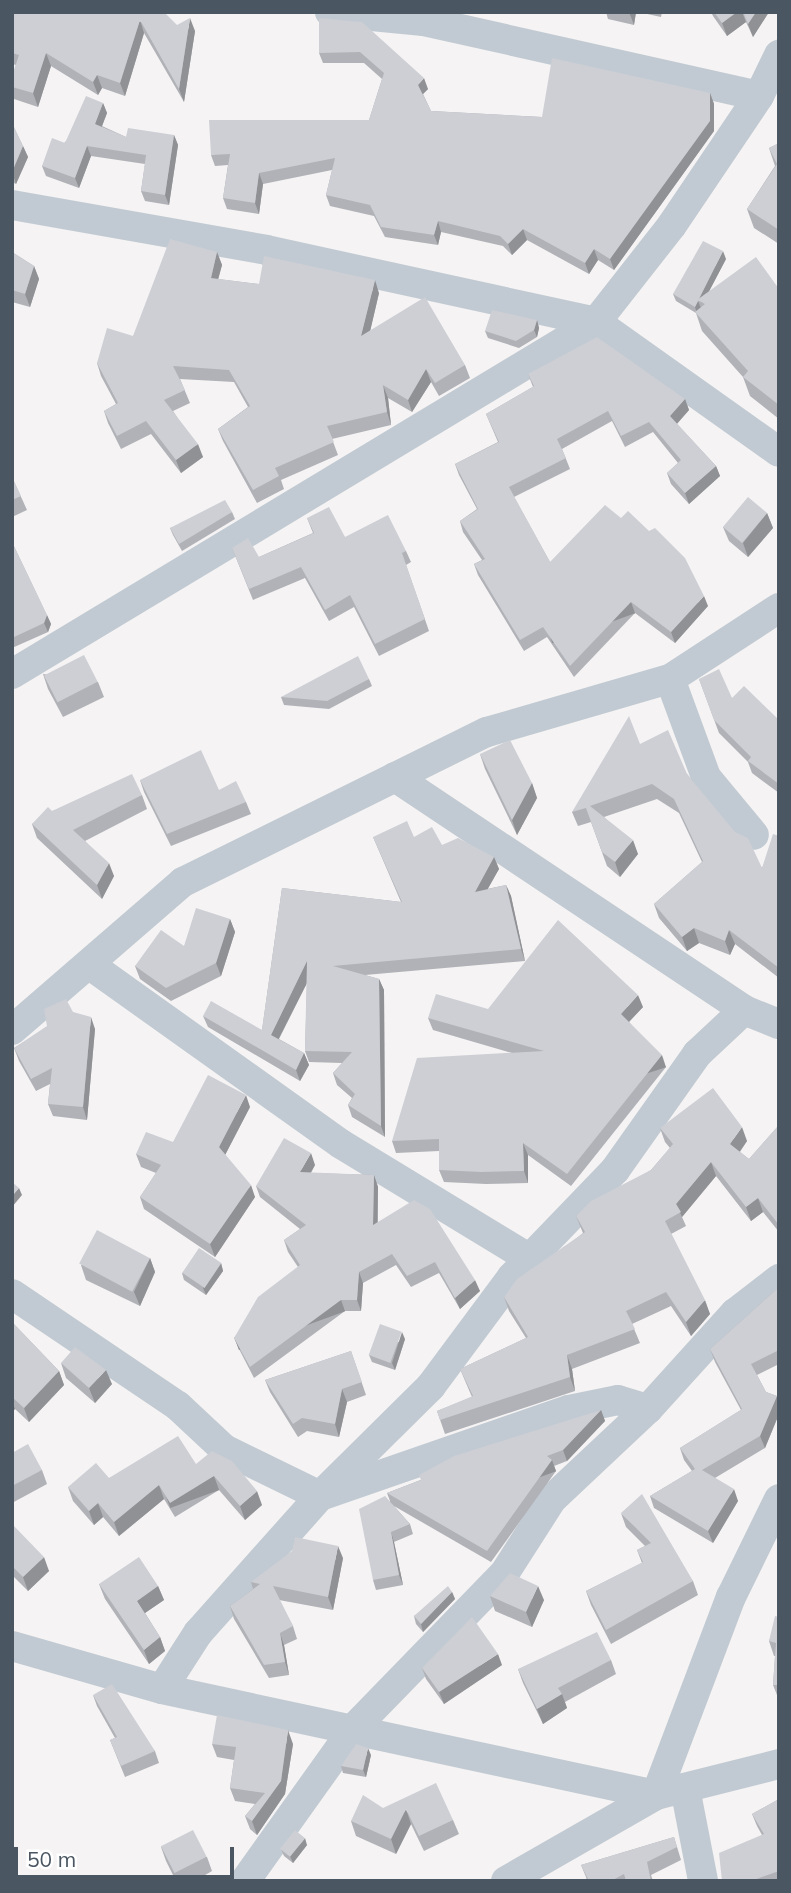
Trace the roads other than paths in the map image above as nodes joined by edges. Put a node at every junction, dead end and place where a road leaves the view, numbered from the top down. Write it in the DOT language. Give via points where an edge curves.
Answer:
graph roads {
  1 [pos="330,12"];
  2 [pos="779,55"];
  3 [pos="759,96"];
  4 [pos="12,205"];
  5 [pos="596,322"];
  6 [pos="779,452"];
  7 [pos="779,608"];
  8 [pos="12,674"];
  9 [pos="670,679"];
  10 [pos="395,776"];
  11 [pos="754,835"];
  12 [pos="90,965"];
  13 [pos="744,1010"];
  14 [pos="779,1024"];
  15 [pos="12,1030"];
  16 [pos="530,1259"];
  17 [pos="779,1279"];
  18 [pos="12,1294"];
  19 [pos="648,1409"];
  20 [pos="320,1496"];
  21 [pos="779,1499"];
  22 [pos="12,1646"];
  23 [pos="162,1689"];
  24 [pos="355,1727"];
  25 [pos="779,1764"];
  26 [pos="685,1788"];
  27 [pos="656,1795"];
  28 [pos="245,1881"];
  29 [pos="506,1881"];
  30 [pos="704,1881"];
  1 -- 3 [label="street" via="424,21"];
  2 -- 3 [label="street"];
  3 -- 5 [label="street" via="672,225"];
  4 -- 5 [label="street" via="266,250"];
  5 -- 6 [label="street"];
  5 -- 8 [label="street"];
  7 -- 9 [label="street"];
  9 -- 10 [label="street" via="487,732"];
  9 -- 11 [label="street" via="706,777"];
  10 -- 12 [label="street" via="183,882"];
  10 -- 13 [label="street"];
  12 -- 15 [label="street"];
  12 -- 16 [label="street" via="341,1144"];
  13 -- 14 [label="street"];
  13 -- 16 [label="street" via="696,1054 615,1170"];
  16 -- 20 [label="street" via="431,1386"];
  17 -- 19 [label="street" via="735,1313"];
  18 -- 20 [label="street" via="178,1406 224,1448"];
  19 -- 20 [label="street" via="618,1401 569,1410"];
  19 -- 24 [label="street" via="552,1499 504,1574"];
  20 -- 23 [label="street" via="198,1633"];
  21 -- 27 [label="street" via="731,1597"];
  22 -- 23 [label="street"];
  23 -- 24 [label="street"];
  24 -- 27 [label="street"];
  24 -- 28 [label="street"];
  25 -- 26 [label="street"];
  26 -- 27 [label="street"];
  26 -- 30 [label="street"];
  27 -- 29 [label="street"];
}
